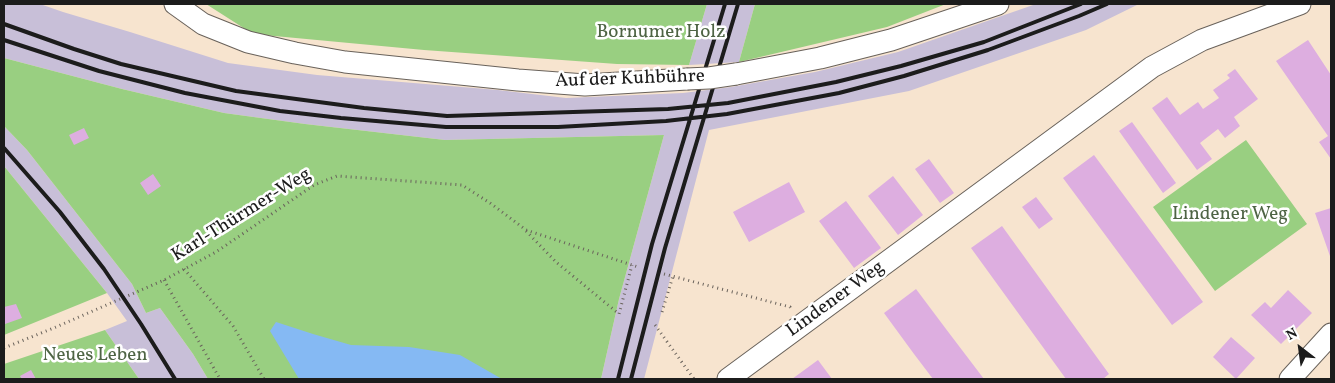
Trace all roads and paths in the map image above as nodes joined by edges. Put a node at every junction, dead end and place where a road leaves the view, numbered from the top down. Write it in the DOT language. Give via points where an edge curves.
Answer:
graph roads {
  1 [pos="174,4"];
  2 [pos="998,4"];
  3 [pos="1300,4"];
  4 [pos="526,230"];
  5 [pos="632,265"];
  6 [pos="638,267"];
  7 [pos="184,269"];
  8 [pos="664,274"];
  9 [pos="673,276"];
  10 [pos="164,280"];
  11 [pos="662,312"];
  12 [pos="655,325"];
  13 [pos="802,325"];
  14 [pos="1331,334"];
  15 [pos="4,348"];
  16 [pos="220,379"];
  17 [pos="264,379"];
  18 [pos="694,379"];
  19 [pos="728,379"];
  20 [pos="1290,379"];
  1 -- 2 [label="street, Auf der Kuhbühre, bridge" via="203,24 248,42 295,53 345,62 585,85 709,78 820,58 882,42"];
  3 -- 13 [label="street, Lindener Weg" via="1202,40 1152,67"];
  4 -- 5 [label="path, Karl-Thürmer-Weg"];
  4 -- 5 [label="path" via="556,262 619,314"];
  4 -- 7 [label="path, Karl-Thürmer-Weg" via="462,185 336,176 314,184 216,252"];
  5 -- 6 [label="path, Karl-Thürmer-Weg"];
  7 -- 10 [label="path, Karl-Thürmer-Weg"];
  7 -- 17 [label="path" via="233,326"];
  8 -- 9 [label="path"];
  9 -- 11 [label="path"];
  9 -- 13 [label="path" via="790,307"];
  10 -- 15 [label="path, Karl-Thürmer-Weg"];
  10 -- 16 [label="path"];
  12 -- 18 [label="path"];
  13 -- 19 [label="street, Lindener Weg"];
  14 -- 20 [label="street"];
}
